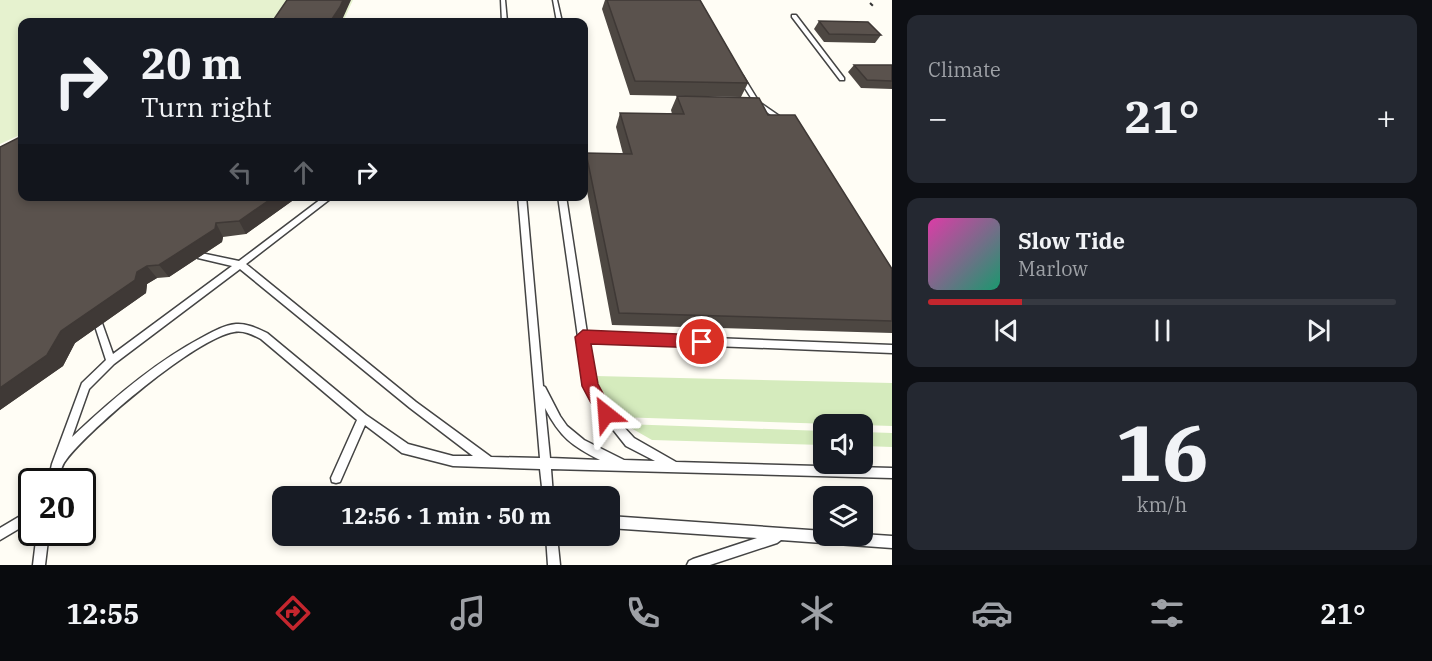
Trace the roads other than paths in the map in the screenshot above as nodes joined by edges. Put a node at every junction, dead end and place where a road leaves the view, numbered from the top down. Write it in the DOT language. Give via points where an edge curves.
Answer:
graph roads {
  1 [pos="503,0"];
  2 [pos="555,0"];
  3 [pos="794,16"];
  4 [pos="505,18"];
  5 [pos="559,18"];
  6 [pos="737,70"];
  7 [pos="842,79"];
  8 [pos="790,127"];
  9 [pos="324,201"];
  10 [pos="522,201"];
  11 [pos="563,201"];
  12 [pos="201,256"];
  13 [pos="240,264"];
  14 [pos="99,326"];
  15 [pos="583,337"];
  16 [pos="892,349"];
  17 [pos="111,361"];
  18 [pos="538,379"];
  19 [pos="363,418"];
  20 [pos="60,458"];
  21 [pos="488,462"];
  22 [pos="545,463"];
  23 [pos="623,465"];
  24 [pos="674,466"];
  25 [pos="57,468"];
  26 [pos="892,473"];
  27 [pos="336,478"];
  28 [pos="547,486"];
  29 [pos="18,523"];
  30 [pos="620,523"];
  31 [pos="0,534"];
  32 [pos="783,535"];
  33 [pos="892,542"];
  34 [pos="41,546"];
  35 [pos="553,546"];
  36 [pos="39,565"];
  37 [pos="554,565"];
  38 [pos="693,565"];
  1 -- 4 [label="lane"];
  2 -- 5 [label="lane"];
  3 -- 7 [label="lane"];
  6 -- 8 [label="lane" via="757,103"];
  9 -- 13 [label="lane"];
  10 -- 18 [label="lane"];
  11 -- 15 [label="lane"];
  12 -- 13 [label="lane"];
  13 -- 17 [label="lane"];
  13 -- 21 [label="lane"];
  14 -- 17 [label="lane"];
  15 -- 16 [label="lane"];
  15 -- 24 [label="lane" via="590,386 606,414 630,442"];
  17 -- 20 [label="lane" via="85,386"];
  18 -- 22 [label="lane"];
  18 -- 23 [label="lane" via="554,419 573,441"];
  19 -- 20 [label="lane" via="264,336 250,329 233,328 177,358 85,430"];
  19 -- 21 [label="lane" via="406,449 453,461"];
  19 -- 27 [label="lane"];
  20 -- 25 [label="lane"];
  21 -- 22 [label="lane"];
  22 -- 23 [label="lane"];
  22 -- 28 [label="lane"];
  23 -- 24 [label="lane"];
  24 -- 26 [label="lane"];
  29 -- 31 [label="lane"];
  30 -- 32 [label="lane"];
  32 -- 33 [label="lane"];
  32 -- 38 [label="lane"];
  34 -- 36 [label="lane"];
  35 -- 37 [label="lane"];
}
